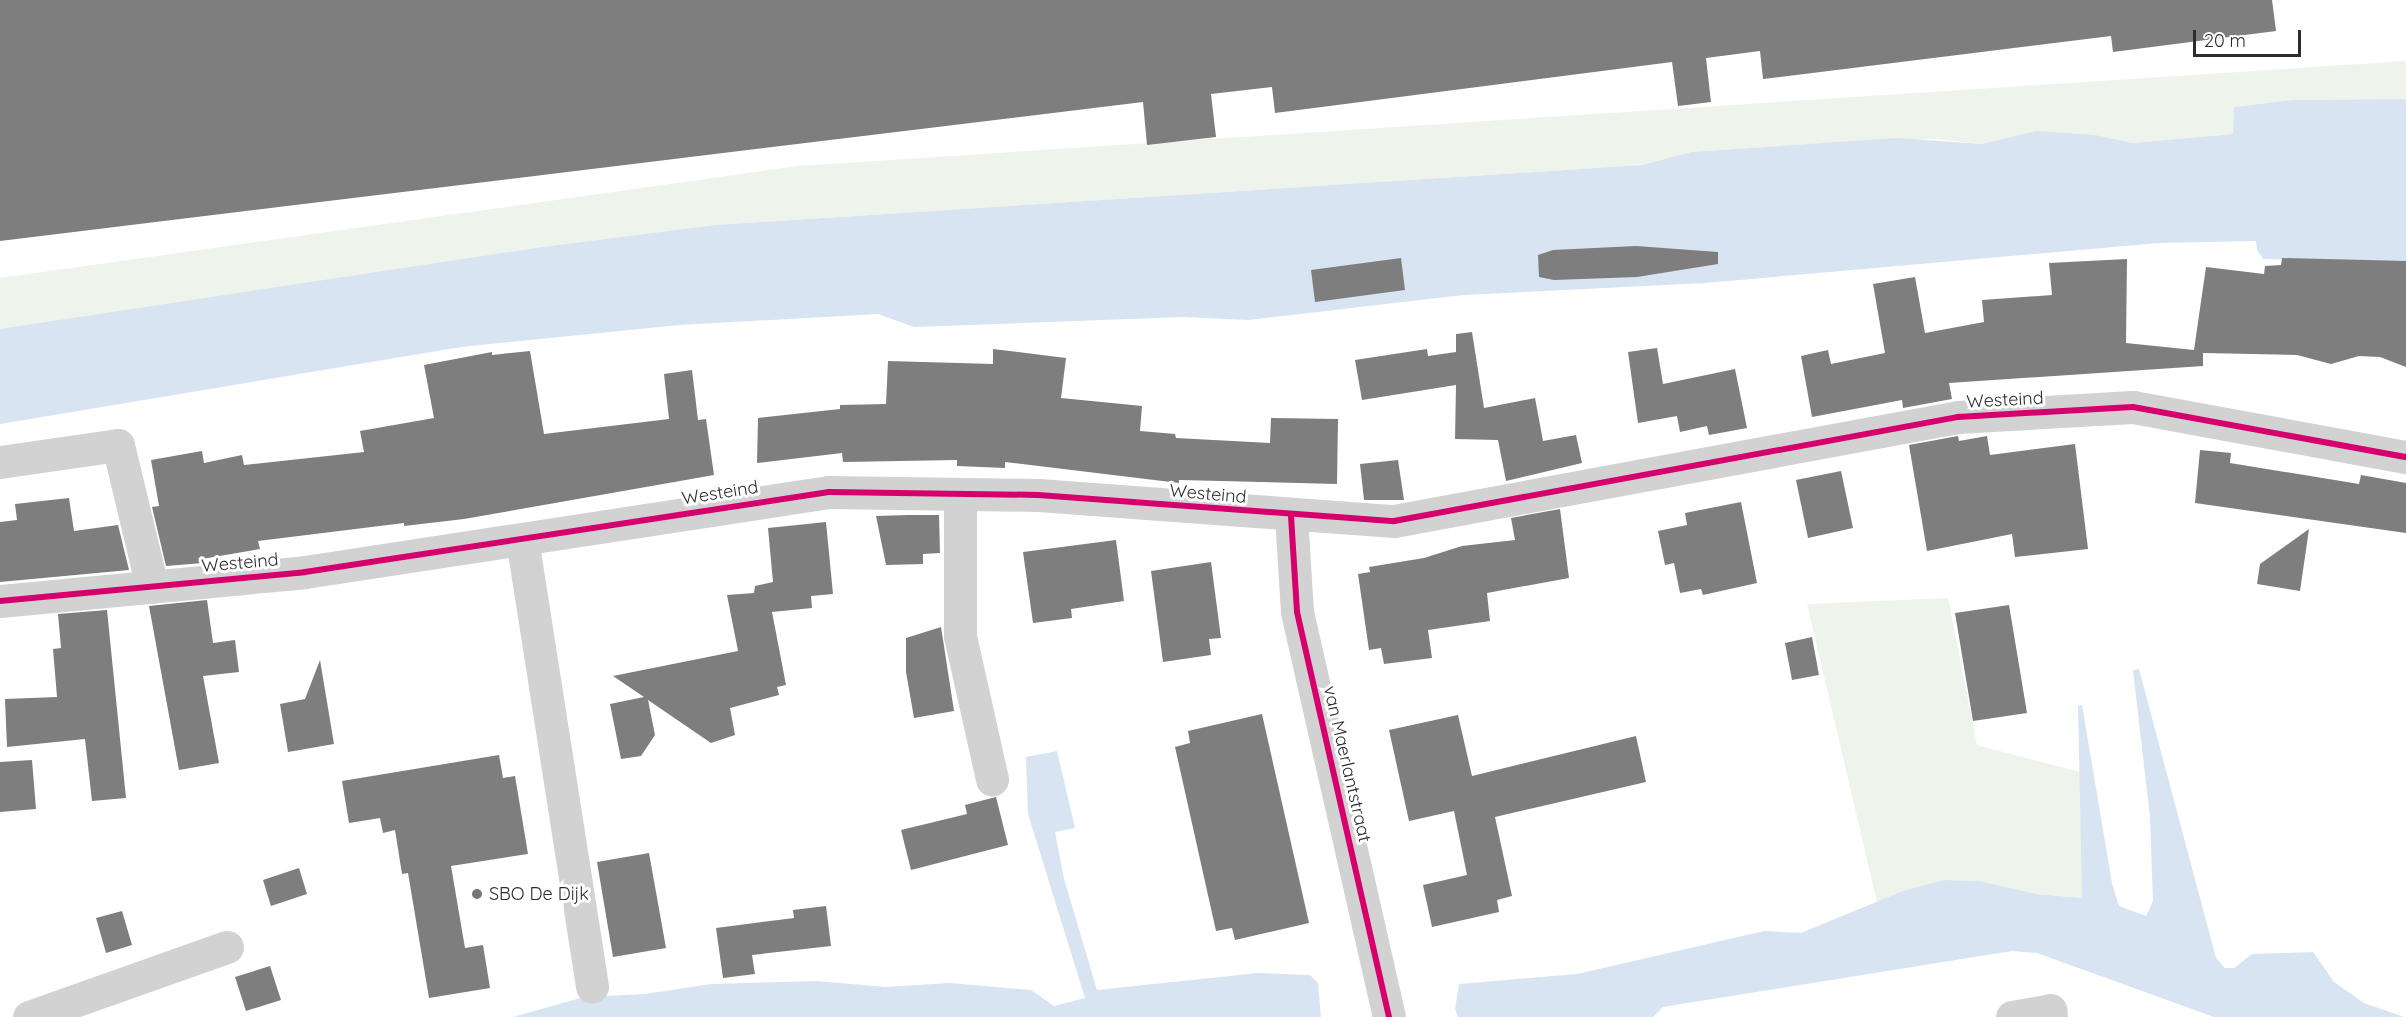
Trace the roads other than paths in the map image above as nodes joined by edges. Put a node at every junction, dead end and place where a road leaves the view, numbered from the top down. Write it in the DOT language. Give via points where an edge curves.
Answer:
graph roads {
  1 [pos="2406,457"];
  2 [pos="0,462"];
  3 [pos="960,494"];
  4 [pos="1291,516"];
  5 [pos="522,539"];
  6 [pos="152,587"];
  7 [pos="0,601"];
  8 [pos="992,779"];
  9 [pos="226,947"];
  10 [pos="592,987"];
  11 [pos="28,1017"];
  12 [pos="1389,1017"];
  13 [pos="2012,1017"];
  14 [pos="2051,1017"];
  1 -- 4 [label="street, Westeind" via="2121,408 1958,417 1394,521"];
  2 -- 6 [label="street" via="118,445"];
  3 -- 4 [label="street, Westeind" via="1038,495"];
  3 -- 5 [label="street, Westeind" via="829,492"];
  3 -- 8 [label="street" via="960,636"];
  4 -- 12 [label="street, van Maerlantstraat" via="1298,612"];
  5 -- 6 [label="street, Westeind" via="305,572"];
  5 -- 10 [label="street"];
  6 -- 7 [label="street, Westeind"];
  9 -- 11 [label="street"];
  13 -- 14 [label="street" via="2050,1010"];
}
